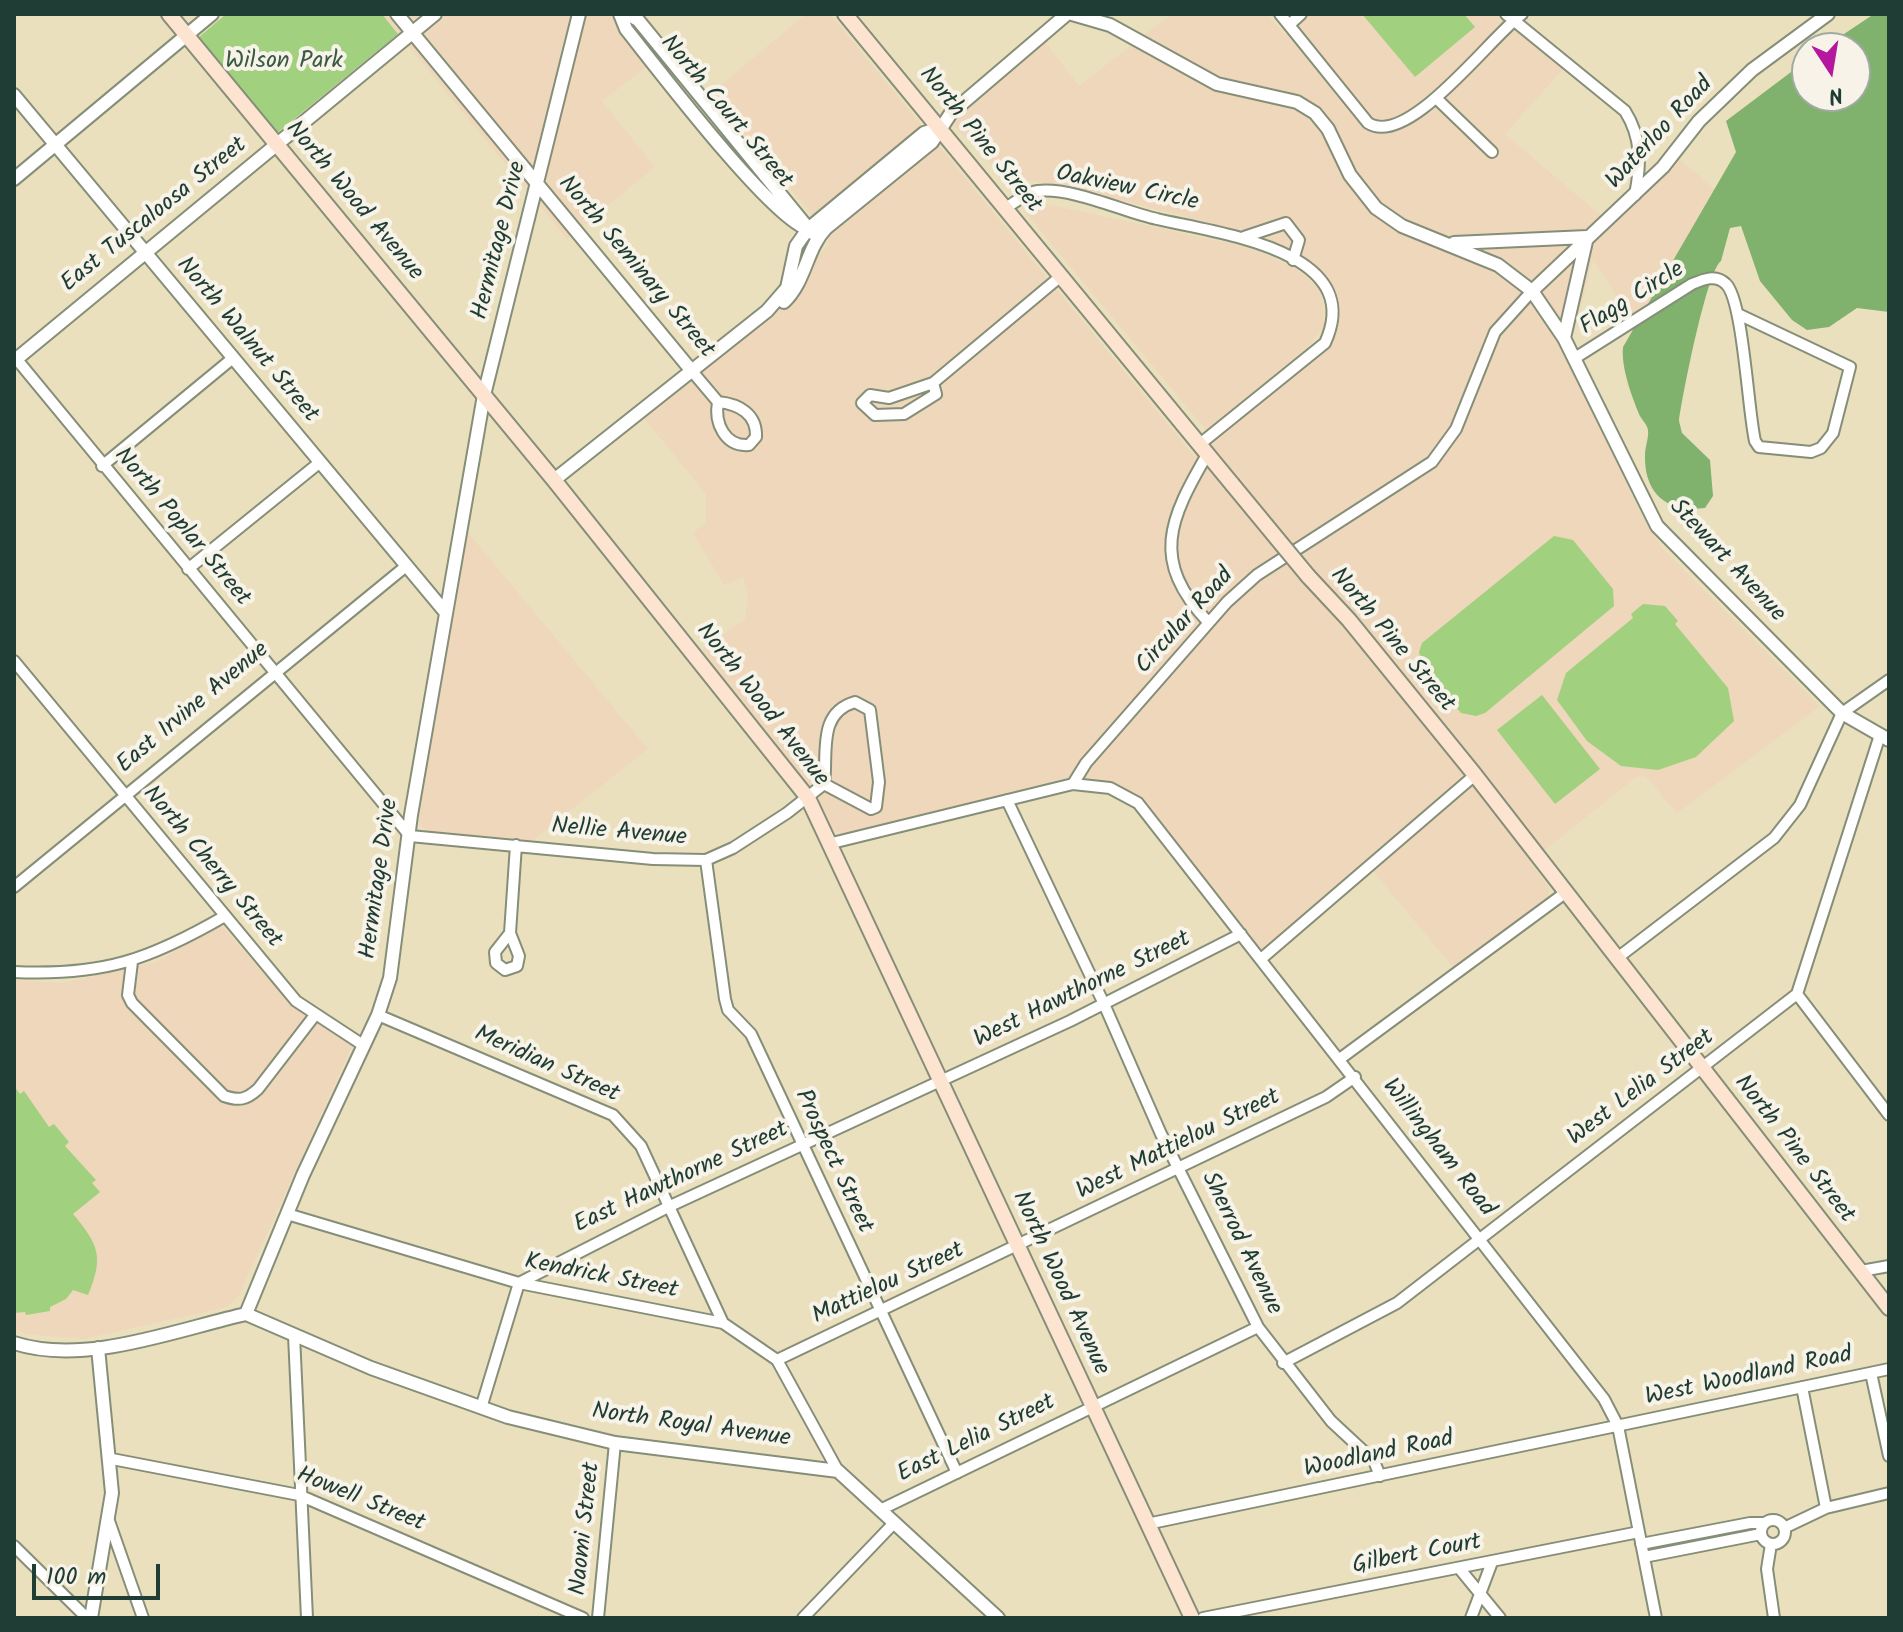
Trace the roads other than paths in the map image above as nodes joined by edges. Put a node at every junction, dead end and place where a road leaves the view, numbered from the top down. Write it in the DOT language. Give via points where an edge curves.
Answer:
graph roads {
  1 [pos="169,14"];
  2 [pos="212,14"];
  3 [pos="397,14"];
  4 [pos="435,14"];
  5 [pos="579,14"];
  6 [pos="620,14"];
  7 [pos="627,14"];
  8 [pos="845,14"];
  9 [pos="1070,14"];
  10 [pos="1280,14"];
  11 [pos="1301,14"];
  12 [pos="1828,14"];
  13 [pos="1513,16"];
  14 [pos="1289,25"];
  15 [pos="413,33"];
  16 [pos="186,35"];
  17 [pos="14,95"];
  18 [pos="1436,98"];
  19 [pos="939,128"];
  20 [pos="55,145"];
  21 [pos="276,145"];
  22 [pos="1492,152"];
  23 [pos="765,173"];
  24 [pos="14,179"];
  25 [pos="754,183"];
  26 [pos="538,185"];
  27 [pos="1635,195"];
  28 [pos="1006,208"];
  29 [pos="785,218"];
  30 [pos="813,234"];
  31 [pos="1244,237"];
  32 [pos="1587,237"];
  33 [pos="1448,243"];
  34 [pos="143,252"];
  35 [pos="1293,260"];
  36 [pos="791,261"];
  37 [pos="1061,276"];
  38 [pos="1532,291"];
  39 [pos="767,311"];
  40 [pos="1738,314"];
  41 [pos="1564,338"];
  42 [pos="15,358"];
  43 [pos="233,358"];
  44 [pos="1575,358"];
  45 [pos="691,370"];
  46 [pos="934,388"];
  47 [pos="484,395"];
  48 [pos="718,402"];
  49 [pos="1204,448"];
  50 [pos="319,463"];
  51 [pos="102,466"];
  52 [pos="554,480"];
  53 [pos="405,567"];
  54 [pos="188,569"];
  55 [pos="446,613"];
  56 [pos="1208,622"];
  57 [pos="14,661"];
  58 [pos="275,670"];
  59 [pos="18,675"];
  60 [pos="1889,680"];
  61 [pos="1842,713"];
  62 [pos="1885,738"];
  63 [pos="1475,775"];
  64 [pos="824,784"];
  65 [pos="1073,784"];
  66 [pos="125,796"];
  67 [pos="808,798"];
  68 [pos="1007,800"];
  69 [pos="410,836"];
  70 [pos="832,843"];
  71 [pos="516,845"];
  72 [pos="706,860"];
  73 [pos="14,887"];
  74 [pos="1565,893"];
  75 [pos="225,916"];
  76 [pos="510,933"];
  77 [pos="1241,934"];
  78 [pos="1261,959"];
  79 [pos="1616,959"];
  80 [pos="132,962"];
  81 [pos="14,972"];
  82 [pos="1797,994"];
  83 [pos="1104,1004"];
  84 [pos="315,1015"];
  85 [pos="378,1015"];
  86 [pos="363,1045"];
  87 [pos="1341,1058"];
  88 [pos="1701,1069"];
  89 [pos="1355,1077"];
  90 [pos="941,1081"];
  91 [pos="1889,1115"];
  92 [pos="802,1144"];
  93 [pos="1180,1167"];
  94 [pos="668,1207"];
  95 [pos="287,1214"];
  96 [pos="1481,1239"];
  97 [pos="1017,1246"];
  98 [pos="1889,1266"];
  99 [pos="1861,1271"];
  100 [pos="519,1283"];
  101 [pos="1889,1308"];
  102 [pos="881,1311"];
  103 [pos="246,1314"];
  104 [pos="723,1323"];
  105 [pos="1258,1327"];
  106 [pos="294,1335"];
  107 [pos="14,1343"];
  108 [pos="98,1348"];
  109 [pos="777,1360"];
  110 [pos="1283,1363"];
  111 [pos="1889,1369"];
  112 [pos="1871,1373"];
  113 [pos="1802,1387"];
  114 [pos="1091,1405"];
  115 [pos="481,1408"];
  116 [pos="1618,1426"];
  117 [pos="615,1443"];
  118 [pos="1889,1456"];
  119 [pos="112,1459"];
  120 [pos="838,1471"];
  121 [pos="957,1473"];
  122 [pos="1380,1476"];
  123 [pos="1889,1493"];
  124 [pos="299,1495"];
  125 [pos="1826,1508"];
  126 [pos="880,1510"];
  127 [pos="109,1521"];
  128 [pos="894,1523"];
  129 [pos="1147,1524"];
  130 [pos="1784,1528"];
  131 [pos="1762,1529"];
  132 [pos="1699,1533"];
  133 [pos="1640,1538"];
  134 [pos="1771,1544"];
  135 [pos="1701,1546"];
  136 [pos="17,1555"];
  137 [pos="1644,1557"];
  138 [pos="1492,1562"];
  139 [pos="1459,1568"];
  140 [pos="1481,1595"];
  141 [pos="89,1618"];
  142 [pos="143,1618"];
  143 [pos="307,1618"];
  144 [pos="583,1618"];
  145 [pos="598,1618"];
  146 [pos="803,1618"];
  147 [pos="998,1618"];
  148 [pos="1192,1618"];
  149 [pos="1203,1618"];
  150 [pos="1471,1618"];
  151 [pos="1500,1618"];
  152 [pos="1656,1618"];
  153 [pos="1774,1618"];
  1 -- 16 [label="main road, North Wood Avenue"];
  2 -- 16 [label="street"];
  3 -- 15 [label="street, North Seminary Street"];
  4 -- 15 [label="street, East Tuscaloosa Street"];
  5 -- 26 [label="street, Hermitage Drive"];
  6 -- 25 [label="street, North Court Street" via="635,41"];
  7 -- 23 [label="street, North Court Street" via="638,20"];
  8 -- 19 [label="main road, North Pine Street"];
  9 -- 19 [label="street"];
  9 -- 33 [label="street, Stewart Avenue" via="1110,25 1217,84 1297,102 1328,129 1350,175 1376,208 1402,226"];
  10 -- 14 [label="street"];
  11 -- 14 [label="street"];
  12 -- 27 [label="street, Waterloo Road" via="1752,70"];
  13 -- 18 [label="street"];
  13 -- 27 [label="street" via="1625,111 1636,128 1640,150"];
  14 -- 18 [label="street" via="1377,129 1398,126"];
  15 -- 21 [label="street, East Tuscaloosa Street"];
  15 -- 26 [label="street, North Seminary Street"];
  16 -- 20 [label="street"];
  16 -- 21 [label="main road, North Wood Avenue"];
  17 -- 20 [label="street, North Walnut Street"];
  18 -- 22 [label="street"];
  19 -- 28 [label="main road, North Pine Street"];
  19 -- 30 [label="street" via="924,133"];
  20 -- 24 [label="street"];
  20 -- 34 [label="street, North Walnut Street"];
  21 -- 34 [label="street, East Tuscaloosa Street"];
  21 -- 47 [label="main road, North Wood Avenue"];
  23 -- 25 [label="street"];
  23 -- 30 [label="street, North Court Street"];
  25 -- 29 [label="street, North Court Street"];
  26 -- 45 [label="street, North Seminary Street"];
  26 -- 47 [label="street, Hermitage Drive"];
  27 -- 32 [label="street, Waterloo Road"];
  28 -- 31 [label="street, Oakview Circle" via="1038,191"];
  28 -- 37 [label="main road, North Pine Street"];
  29 -- 30 [label="street, North Court Street"];
  29 -- 36 [label="street"];
  30 -- 36 [label="street" via="796,246"];
  30 -- 39 [label="street" via="794,292"];
  31 -- 35 [label="street, Oakview Circle"];
  31 -- 35 [label="street" via="1286,223 1299,240"];
  32 -- 33 [label="street"];
  32 -- 38 [label="street, Waterloo Road"];
  32 -- 41 [label="street"];
  33 -- 38 [label="street, Stewart Avenue" via="1498,265"];
  34 -- 42 [label="street, East Tuscaloosa Street"];
  34 -- 43 [label="street, North Walnut Street"];
  35 -- 49 [label="street, Oakview Circle" via="1325,284 1333,303 1333,324 1325,343"];
  36 -- 39 [label="street" via="787,288"];
  37 -- 46 [label="street"];
  37 -- 49 [label="main road, North Pine Street"];
  38 -- 41 [label="street, Stewart Avenue"];
  38 -- 56 [label="street, Circular Road" via="1495,332 1456,429 1432,462 1257,575"];
  39 -- 45 [label="street"];
  40 -- 40 [label="street, Flagg Circle" via="1755,441 1759,447 1821,448 1833,433 1850,367"];
  40 -- 44 [label="street, Flagg Circle" via="1729,286 1707,278"];
  41 -- 44 [label="street, Stewart Avenue"];
  42 -- 51 [label="street, North Poplar Street"];
  43 -- 50 [label="street, North Walnut Street"];
  43 -- 51 [label="street"];
  44 -- 61 [label="street, Stewart Avenue" via="1657,526"];
  45 -- 48 [label="street, North Seminary Street"];
  45 -- 52 [label="street"];
  46 -- 46 [label="street" via="889,398 870,395 862,403 875,415 904,414"];
  47 -- 52 [label="main road, North Wood Avenue"];
  47 -- 55 [label="street, Hermitage Drive"];
  48 -- 48 [label="street" via="718,426 729,440 749,445 756,437 753,420 736,404"];
  49 -- 56 [label="street" via="1170,547 1184,596"];
  49 -- 63 [label="main road, North Pine Street, bridge"];
  50 -- 53 [label="street, North Walnut Street"];
  50 -- 54 [label="street"];
  51 -- 54 [label="street, North Poplar Street"];
  52 -- 67 [label="main road, North Wood Avenue"];
  53 -- 55 [label="street, North Walnut Street"];
  53 -- 58 [label="street, East Irvine Avenue"];
  54 -- 58 [label="street, North Poplar Street"];
  55 -- 69 [label="street, Hermitage Drive"];
  56 -- 65 [label="street, Circular Road"];
  57 -- 59 [label="street, North Cherry Street"];
  58 -- 66 [label="street, East Irvine Avenue"];
  58 -- 69 [label="street, North Poplar Street"];
  59 -- 66 [label="street, North Cherry Street"];
  60 -- 61 [label="street"];
  61 -- 62 [label="street, Stewart Avenue"];
  61 -- 79 [label="street" via="1789,822"];
  62 -- 82 [label="street"];
  63 -- 74 [label="main road, North Pine Street"];
  63 -- 78 [label="street"];
  64 -- 64 [label="street" via="864,807 876,807 879,782 866,705 847,705 828,724"];
  64 -- 67 [label="street, Nellie Avenue"];
  65 -- 68 [label="street"];
  65 -- 77 [label="street, Willingham Road" via="1110,788 1138,803"];
  66 -- 73 [label="street, East Irvine Avenue"];
  66 -- 75 [label="street, North Cherry Street"];
  67 -- 70 [label="main road, North Wood Avenue"];
  67 -- 72 [label="street, Nellie Avenue"];
  68 -- 70 [label="street"];
  68 -- 83 [label="street, Sherrod Avenue"];
  69 -- 71 [label="street, Nellie Avenue"];
  69 -- 85 [label="street, Hermitage Drive" via="396,948"];
  70 -- 90 [label="main road, North Wood Avenue"];
  71 -- 72 [label="street, Nellie Avenue"];
  71 -- 76 [label="street"];
  72 -- 92 [label="street, Prospect Street" via="728,1010 751,1034"];
  74 -- 79 [label="main road, North Pine Street"];
  74 -- 87 [label="street"];
  75 -- 80 [label="street"];
  75 -- 84 [label="street, North Cherry Street" via="296,1001"];
  77 -- 78 [label="street, Willingham Road"];
  77 -- 83 [label="street, West Hawthorne Street"];
  78 -- 87 [label="street, Willingham Road"];
  79 -- 88 [label="main road, North Pine Street"];
  80 -- 81 [label="street" via="84,972"];
  80 -- 84 [label="street" via="132,1003 224,1096 237,1100 258,1089"];
  82 -- 88 [label="street, West Lelia Street"];
  82 -- 91 [label="street"];
  83 -- 90 [label="street, West Hawthorne Street"];
  83 -- 93 [label="street, Sherrod Avenue"];
  84 -- 86 [label="street, North Cherry Street"];
  85 -- 86 [label="street, Hermitage Drive"];
  85 -- 94 [label="street, Meridian Street" via="613,1115 641,1146"];
  86 -- 95 [label="street, Hermitage Drive"];
  87 -- 89 [label="street, Willingham Road"];
  88 -- 96 [label="street, West Lelia Street"];
  88 -- 99 [label="main road, North Pine Street"];
  89 -- 93 [label="street, West Mattielou Street" via="1326,1097"];
  89 -- 96 [label="street, Willingham Road"];
  90 -- 92 [label="street, East Hawthorne Street"];
  90 -- 97 [label="main road, North Wood Avenue"];
  92 -- 94 [label="street, East Hawthorne Street"];
  92 -- 102 [label="street, Prospect Street"];
  93 -- 97 [label="street, West Mattielou Street"];
  93 -- 105 [label="street, Sherrod Avenue"];
  94 -- 100 [label="street, East Hawthorne Street"];
  94 -- 104 [label="street, Meridian Street"];
  95 -- 100 [label="street, Kendrick Street"];
  95 -- 103 [label="street, Hermitage Drive"];
  96 -- 110 [label="street, West Lelia Street" via="1397,1303"];
  96 -- 116 [label="street, Willingham Road" via="1604,1399"];
  97 -- 102 [label="street, Mattielou Street"];
  97 -- 114 [label="main road, North Wood Avenue"];
  98 -- 99 [label="street"];
  99 -- 101 [label="main road, North Pine Street"];
  100 -- 104 [label="street, Kendrick Street"];
  100 -- 115 [label="street"];
  102 -- 109 [label="street, Mattielou Street"];
  102 -- 121 [label="street, Prospect Street"];
  103 -- 106 [label="street, North Royal Avenue"];
  103 -- 108 [label="street"];
  104 -- 109 [label="street, Kendrick Street"];
  105 -- 110 [label="street, Sherrod Avenue"];
  105 -- 114 [label="street"];
  106 -- 115 [label="street, North Royal Avenue"];
  106 -- 124 [label="street"];
  107 -- 108 [label="street" via="38,1350"];
  108 -- 119 [label="street"];
  109 -- 120 [label="street, Kendrick Street"];
  110 -- 122 [label="street, Sherrod Avenue" via="1331,1421 1374,1461"];
  111 -- 112 [label="street, West Woodland Road"];
  112 -- 113 [label="street, West Woodland Road"];
  112 -- 118 [label="street"];
  113 -- 116 [label="street, West Woodland Road"];
  113 -- 125 [label="street"];
  114 -- 121 [label="street, East Lelia Street"];
  114 -- 129 [label="main road, North Wood Avenue"];
  115 -- 117 [label="street, North Royal Avenue"];
  116 -- 122 [label="street, Woodland Road"];
  116 -- 133 [label="street, Willingham Road"];
  117 -- 120 [label="street, North Royal Avenue"];
  117 -- 145 [label="street, Naomi Street"];
  119 -- 124 [label="street, Howell Street"];
  119 -- 127 [label="street"];
  120 -- 126 [label="street"];
  121 -- 126 [label="street, East Lelia Street"];
  122 -- 129 [label="street, Woodland Road"];
  123 -- 125 [label="street"];
  124 -- 143 [label="street"];
  124 -- 144 [label="street, Howell Street"];
  125 -- 130 [label="street"];
  126 -- 128 [label="street"];
  127 -- 141 [label="street"];
  127 -- 142 [label="street"];
  128 -- 146 [label="street, East Lelia Street"];
  128 -- 147 [label="street"];
  129 -- 148 [label="main road, North Wood Avenue"];
  130 -- 131 [label="street" via="1775,1520"];
  130 -- 134 [label="street" via="1782,1539"];
  131 -- 132 [label="street, Gilbert Court"];
  131 -- 134 [label="street"];
  131 -- 135 [label="street"];
  132 -- 133 [label="street, Gilbert Court"];
  132 -- 135 [label="street"];
  133 -- 137 [label="street, Willingham Road"];
  133 -- 138 [label="street, Gilbert Court"];
  134 -- 153 [label="street" via="1767,1569"];
  135 -- 137 [label="street"];
  136 -- 141 [label="street"];
  137 -- 152 [label="street, Willingham Road"];
  138 -- 139 [label="street, Gilbert Court"];
  138 -- 140 [label="street"];
  139 -- 140 [label="street"];
  139 -- 149 [label="street, Gilbert Court"];
  140 -- 150 [label="street"];
  140 -- 151 [label="street"];
}
